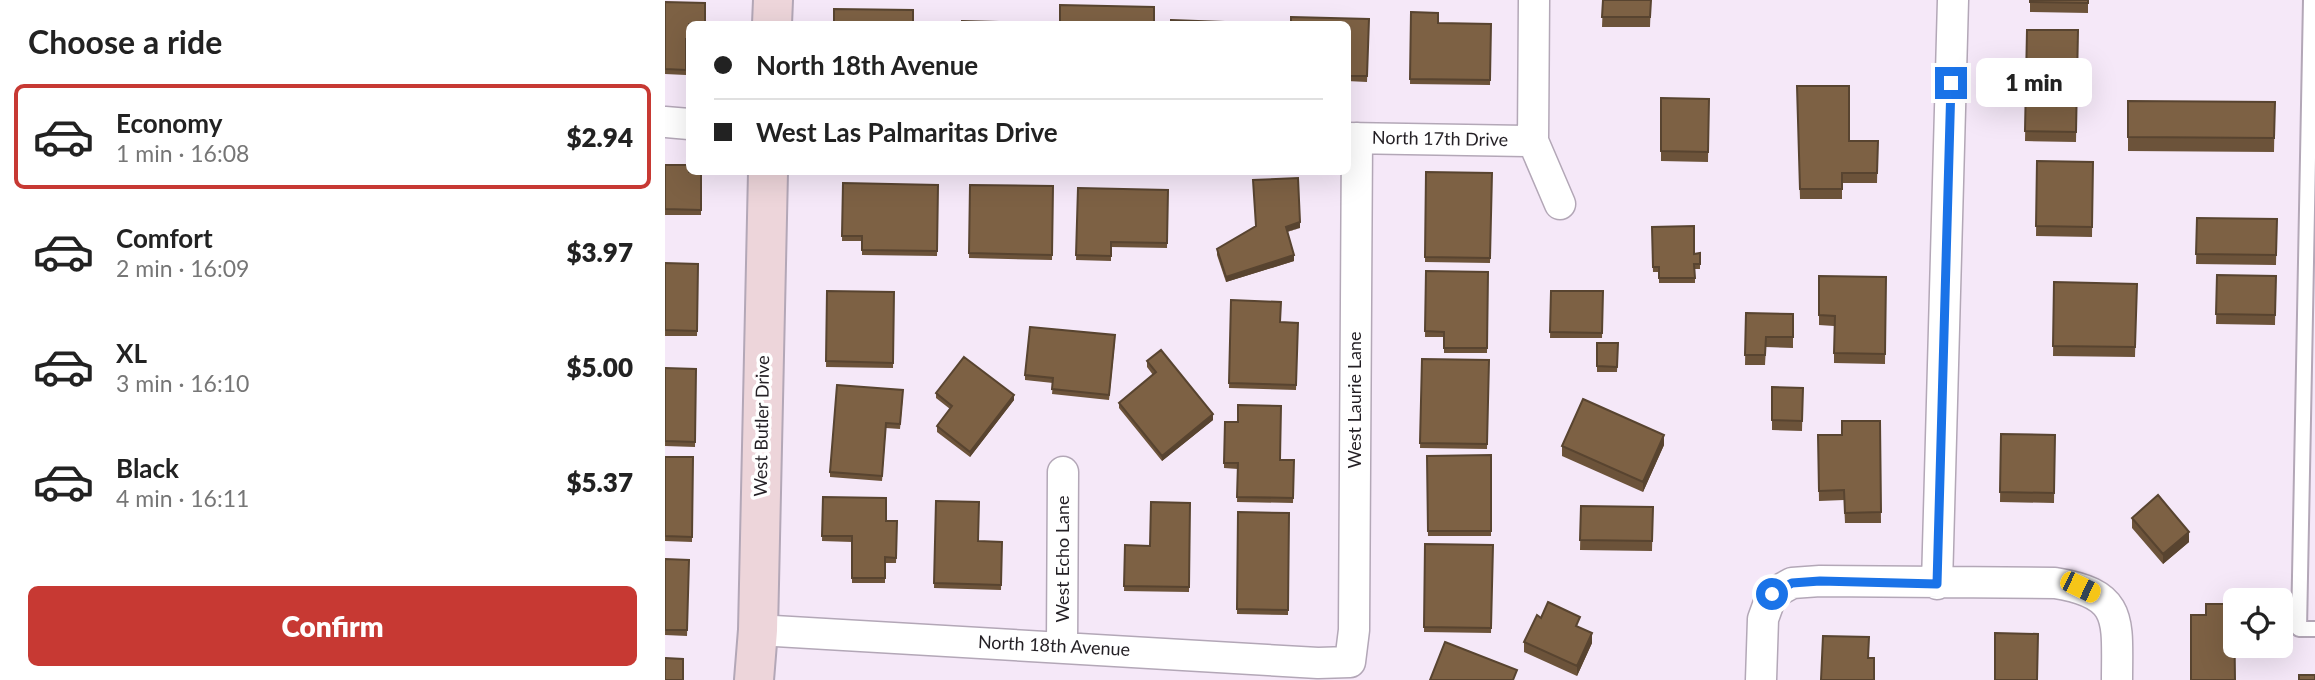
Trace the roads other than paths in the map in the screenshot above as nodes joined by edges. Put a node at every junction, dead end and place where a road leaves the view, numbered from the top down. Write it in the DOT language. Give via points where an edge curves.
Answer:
graph roads {
  1 [pos="773,0"];
  2 [pos="1534,0"];
  3 [pos="1953,0"];
  4 [pos="2311,0"];
  5 [pos="772,21"];
  6 [pos="665,122"];
  7 [pos="686,124"];
  8 [pos="1352,138"];
  9 [pos="1533,141"];
  10 [pos="768,175"];
  11 [pos="1560,204"];
  12 [pos="1063,472"];
  13 [pos="1937,584"];
  14 [pos="2315,629"];
  15 [pos="758,630"];
  16 [pos="1062,646"];
  17 [pos="1350,662"];
  18 [pos="754,680"];
  19 [pos="1761,680"];
  20 [pos="2117,680"];
  1 -- 5 [label="street"];
  2 -- 9 [label="street"];
  3 -- 13 [label="street"];
  4 -- 14 [label="lane" via="2299,629"];
  6 -- 7 [label="street"];
  8 -- 9 [label="street, North 17th Drive"];
  8 -- 17 [label="street, West Laurie Lane" via="1354,630"];
  9 -- 11 [label="street"];
  10 -- 15 [label="street, West Butler Drive"];
  12 -- 16 [label="street, West Echo Lane"];
  13 -- 19 [label="street" via="1792,583 1772,594 1763,619"];
  13 -- 20 [label="street" via="2055,583 2080,587 2102,598 2114,615"];
  15 -- 16 [label="street, North 18th Avenue"];
  15 -- 18 [label="street, West Butler Drive"];
  16 -- 17 [label="street, North 18th Avenue"];
}
